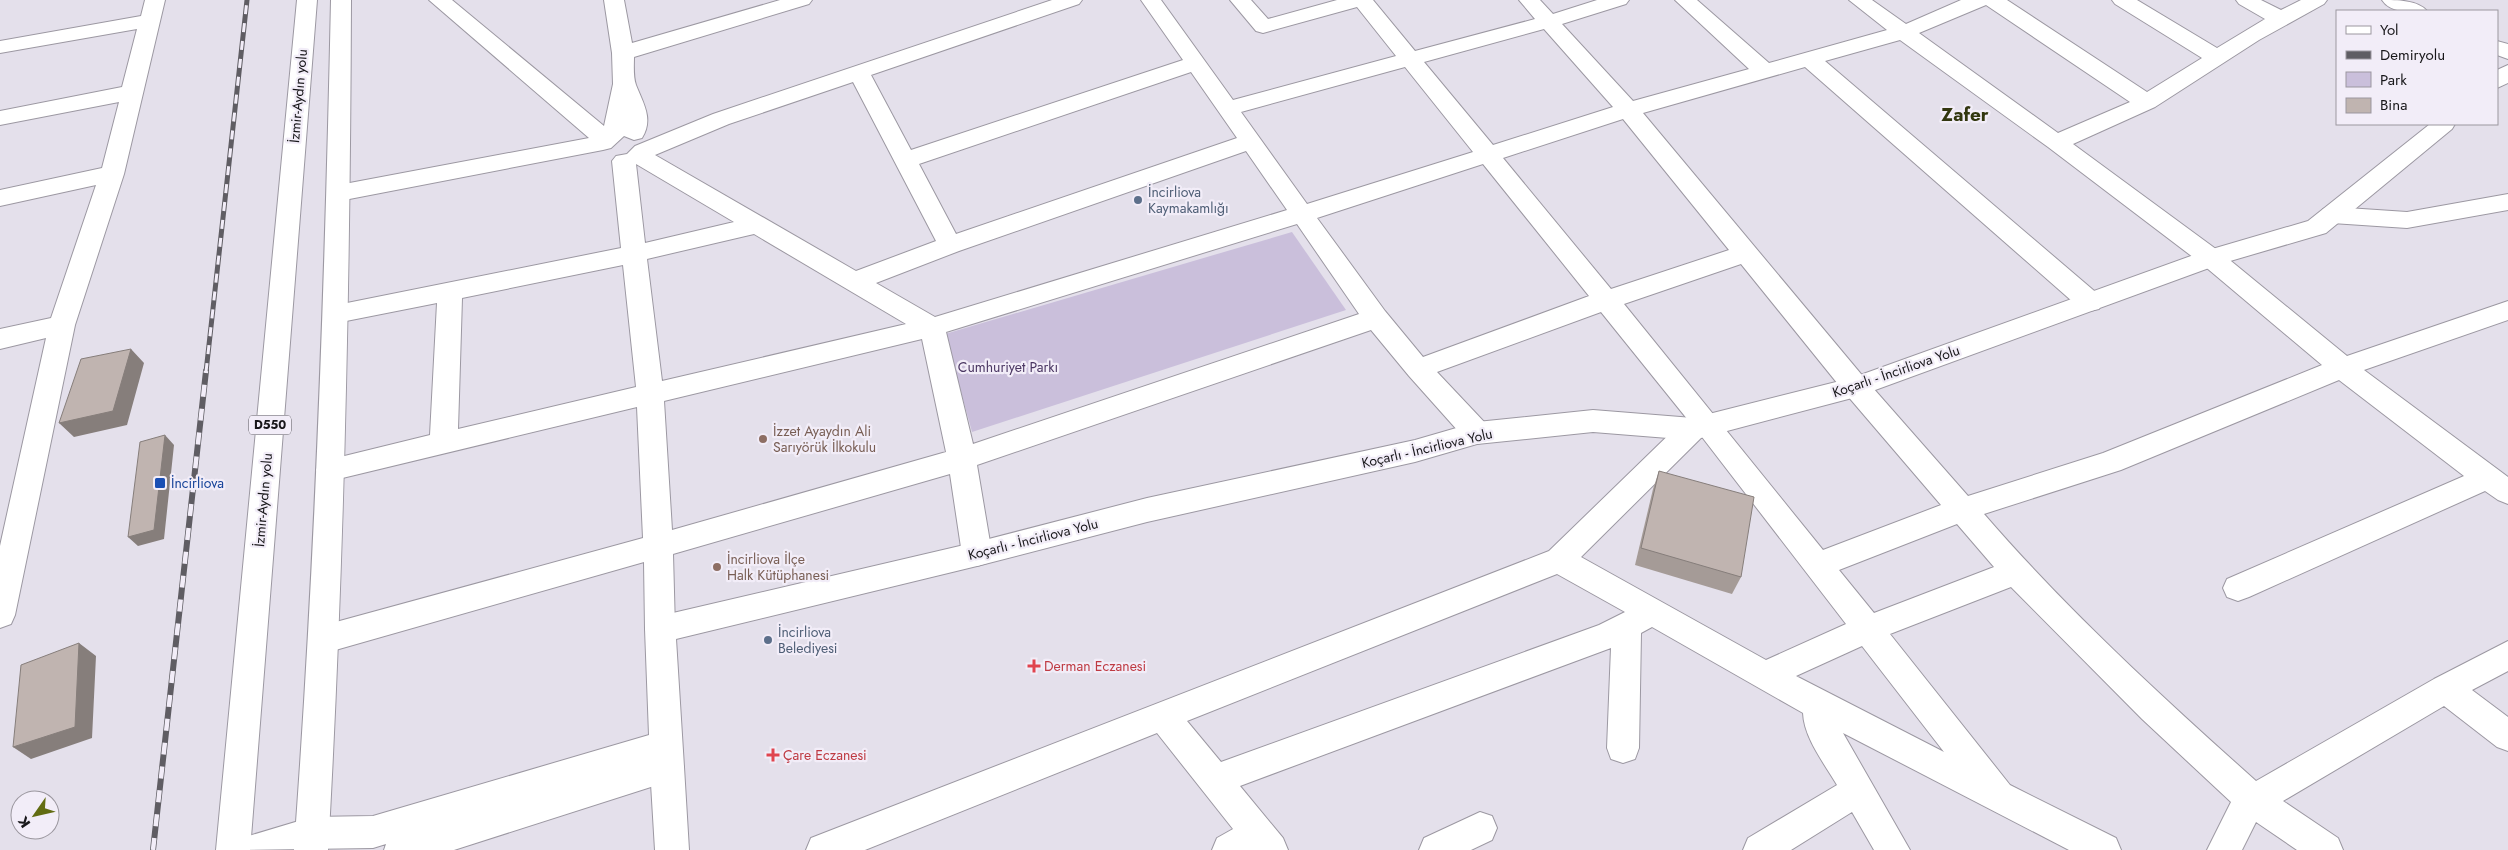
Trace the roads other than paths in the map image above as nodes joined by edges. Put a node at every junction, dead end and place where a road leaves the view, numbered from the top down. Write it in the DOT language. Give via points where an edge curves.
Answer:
graph roads {
  1 [pos="307,0"];
  2 [pos="341,0"];
  3 [pos="439,0"];
  4 [pos="614,0"];
  5 [pos="802,0"];
  6 [pos="1072,0"];
  7 [pos="1151,0"];
  8 [pos="1240,0"];
  9 [pos="1361,0"];
  10 [pos="1529,0"];
  11 [pos="1619,0"];
  12 [pos="1685,0"];
  13 [pos="1859,0"];
  14 [pos="1979,0"];
  15 [pos="1993,0"];
  16 [pos="2122,0"];
  17 [pos="2246,0"];
  18 [pos="2317,0"];
  19 [pos="2392,0"];
  20 [pos="2415,10"];
  21 [pos="152,11"];
  22 [pos="2279,18"];
  23 [pos="1547,22"];
  24 [pos="1904,32"];
  25 [pos="0,48"];
  26 [pos="623,53"];
  27 [pos="2218,58"];
  28 [pos="1809,59"];
  29 [pos="1410,60"];
  30 [pos="1196,62"];
  31 [pos="1766,72"];
  32 [pos="2508,72"];
  33 [pos="859,73"];
  34 [pos="2498,81"];
  35 [pos="132,92"];
  36 [pos="2146,102"];
  37 [pos="1228,108"];
  38 [pos="1628,110"];
  39 [pos="0,118"];
  40 [pos="2443,125"];
  41 [pos="1252,141"];
  42 [pos="2056,142"];
  43 [pos="625,144"];
  44 [pos="1488,155"];
  45 [pos="906,160"];
  46 [pos="112,174"];
  47 [pos="339,194"];
  48 [pos="0,198"];
  49 [pos="2508,202"];
  50 [pos="1302,214"];
  51 [pos="2332,215"];
  52 [pos="757,225"];
  53 [pos="950,245"];
  54 [pos="1746,253"];
  55 [pos="634,254"];
  56 [pos="2211,258"];
  57 [pos="855,282"];
  58 [pos="450,292"];
  59 [pos="1606,300"];
  60 [pos="2090,302"];
  61 [pos="2508,310"];
  62 [pos="336,314"];
  63 [pos="1376,318"];
  64 [pos="62,326"];
  65 [pos="932,327"];
  66 [pos="0,338"];
  67 [pos="2342,368"];
  68 [pos="1418,369"];
  69 [pos="1856,387"];
  70 [pos="650,395"];
  71 [pos="1700,426"];
  72 [pos="1477,433"];
  73 [pos="444,443"];
  74 [pos="962,459"];
  75 [pos="330,470"];
  76 [pos="2498,485"];
  77 [pos="1960,510"];
  78 [pos="658,546"];
  79 [pos="977,554"];
  80 [pos="1559,560"];
  81 [pos="1818,565"];
  82 [pos="2016,572"];
  83 [pos="2238,588"];
  84 [pos="1653,612"];
  85 [pos="0,615"];
  86 [pos="660,629"];
  87 [pos="1625,629"];
  88 [pos="1868,629"];
  89 [pos="325,639"];
  90 [pos="2508,656"];
  91 [pos="1765,675"];
  92 [pos="2444,689"];
  93 [pos="1820,705"];
  94 [pos="1162,715"];
  95 [pos="2508,736"];
  96 [pos="1623,748"];
  97 [pos="666,756"];
  98 [pos="1215,780"];
  99 [pos="1858,790"];
  100 [pos="1998,794"];
  101 [pos="2253,800"];
  102 [pos="1480,828"];
  103 [pos="1264,841"];
  104 [pos="312,842"];
  105 [pos="233,850"];
  106 [pos="254,850"];
  107 [pos="401,850"];
  108 [pos="672,850"];
  109 [pos="823,850"];
  110 [pos="1228,850"];
  111 [pos="1436,850"];
  112 [pos="1760,850"];
  113 [pos="1893,850"];
  114 [pos="2104,850"];
  115 [pos="2224,850"];
  116 [pos="2326,850"];
  1 -- 105 [label="main road, İzmir-Aydın yolu / D550"];
  2 -- 47 [label="main road"];
  3 -- 43 [label="main road"];
  4 -- 26 [label="main road"];
  5 -- 26 [label="main road"];
  6 -- 33 [label="main road"];
  7 -- 30 [label="main road"];
  8 -- 9 [label="main road" via="1263,27"];
  9 -- 29 [label="main road"];
  10 -- 23 [label="main road"];
  11 -- 23 [label="main road"];
  12 -- 31 [label="main road"];
  13 -- 24 [label="main road"];
  14 -- 24 [label="main road"];
  15 -- 36 [label="main road"];
  16 -- 27 [label="main road"];
  17 -- 22 [label="main road"];
  18 -- 22 [label="main road"];
  19 -- 20 [label="main road"];
  21 -- 25 [label="main road"];
  21 -- 35 [label="main road"];
  22 -- 27 [label="main road"];
  23 -- 29 [label="main road"];
  23 -- 38 [label="main road"];
  24 -- 28 [label="main road"];
  24 -- 42 [label="main road"];
  26 -- 43 [label="main road"];
  27 -- 36 [label="main road"];
  28 -- 31 [label="main road"];
  28 -- 60 [label="main road"];
  29 -- 37 [label="main road"];
  29 -- 44 [label="main road"];
  30 -- 37 [label="main road"];
  30 -- 45 [label="main road"];
  31 -- 38 [label="main road"];
  32 -- 34 [label="main road"];
  33 -- 43 [label="main road" via="721,119"];
  33 -- 45 [label="main road"];
  35 -- 39 [label="main road"];
  35 -- 46 [label="main road"];
  36 -- 42 [label="main road" via="2105,123"];
  37 -- 41 [label="main road"];
  38 -- 44 [label="main road"];
  38 -- 54 [label="main road"];
  40 -- 51 [label="main road, Koçarlı - İncirliova Yolu"];
  41 -- 50 [label="main road"];
  41 -- 53 [label="main road"];
  42 -- 56 [label="main road"];
  43 -- 47 [label="main road"];
  43 -- 52 [label="main road"];
  43 -- 55 [label="main road"];
  44 -- 50 [label="main road"];
  44 -- 59 [label="main road"];
  45 -- 53 [label="main road"];
  46 -- 48 [label="main road"];
  46 -- 64 [label="main road"];
  47 -- 62 [label="main road"];
  49 -- 51 [label="main road" via="2407,220"];
  50 -- 63 [label="main road"];
  50 -- 65 [label="main road"];
  51 -- 56 [label="main road, Koçarlı - İncirliova Yolu" via="2317,227"];
  52 -- 55 [label="main road"];
  52 -- 57 [label="main road"];
  53 -- 57 [label="main road"];
  54 -- 59 [label="main road"];
  54 -- 69 [label="main road"];
  55 -- 58 [label="main road"];
  55 -- 70 [label="main road"];
  56 -- 60 [label="main road, Koçarlı - İncirliova Yolu"];
  56 -- 67 [label="main road"];
  57 -- 65 [label="main road"];
  58 -- 62 [label="main road"];
  58 -- 73 [label="main road"];
  59 -- 68 [label="main road"];
  59 -- 71 [label="main road"];
  60 -- 69 [label="main road, Koçarlı - İncirliova Yolu"];
  61 -- 67 [label="main road"];
  62 -- 75 [label="main road"];
  63 -- 68 [label="main road"];
  63 -- 74 [label="main road"];
  64 -- 66 [label="main road"];
  64 -- 85 [label="main road"];
  65 -- 70 [label="main road"];
  65 -- 74 [label="main road"];
  67 -- 76 [label="main road"];
  67 -- 77 [label="main road" via="2111,462"];
  68 -- 72 [label="main road"];
  69 -- 71 [label="main road, Koçarlı - İncirliova Yolu"];
  69 -- 77 [label="main road"];
  70 -- 73 [label="main road"];
  70 -- 78 [label="main road"];
  71 -- 72 [label="main road, Koçarlı - İncirliova Yolu" via="1593,422"];
  71 -- 80 [label="main road"];
  71 -- 81 [label="main road"];
  72 -- 79 [label="main road, Koçarlı - İncirliova Yolu" via="1415,452 1147,510"];
  73 -- 75 [label="main road"];
  74 -- 78 [label="main road"];
  74 -- 79 [label="main road"];
  75 -- 89 [label="main road"];
  76 -- 83 [label="main road"];
  77 -- 81 [label="main road"];
  77 -- 82 [label="main road"];
  78 -- 86 [label="main road"];
  78 -- 89 [label="main road"];
  79 -- 86 [label="main road, Koçarlı - İncirliova Yolu"];
  80 -- 84 [label="main road"];
  80 -- 94 [label="main road"];
  81 -- 88 [label="main road"];
  82 -- 88 [label="main road"];
  82 -- 101 [label="main road" via="2153,709"];
  84 -- 87 [label="main road"];
  84 -- 91 [label="main road"];
  86 -- 97 [label="main road"];
  87 -- 96 [label="main road"];
  87 -- 98 [label="main road"];
  88 -- 91 [label="main road"];
  88 -- 100 [label="main road"];
  89 -- 104 [label="main road"];
  90 -- 92 [label="main road"];
  91 -- 93 [label="main road"];
  92 -- 95 [label="main road"];
  92 -- 101 [label="main road"];
  93 -- 99 [label="main road" via="1820,725"];
  93 -- 100 [label="main road"];
  94 -- 98 [label="main road"];
  94 -- 109 [label="main road"];
  97 -- 104 [label="main road" via="373,832"];
  97 -- 107 [label="main road"];
  97 -- 108 [label="main road"];
  98 -- 103 [label="main road"];
  99 -- 112 [label="main road"];
  99 -- 113 [label="main road"];
  100 -- 114 [label="main road"];
  101 -- 115 [label="main road" via="2243,812"];
  101 -- 116 [label="main road"];
  102 -- 111 [label="main road"];
  103 -- 110 [label="main road"];
  104 -- 106 [label="main road"];
}
